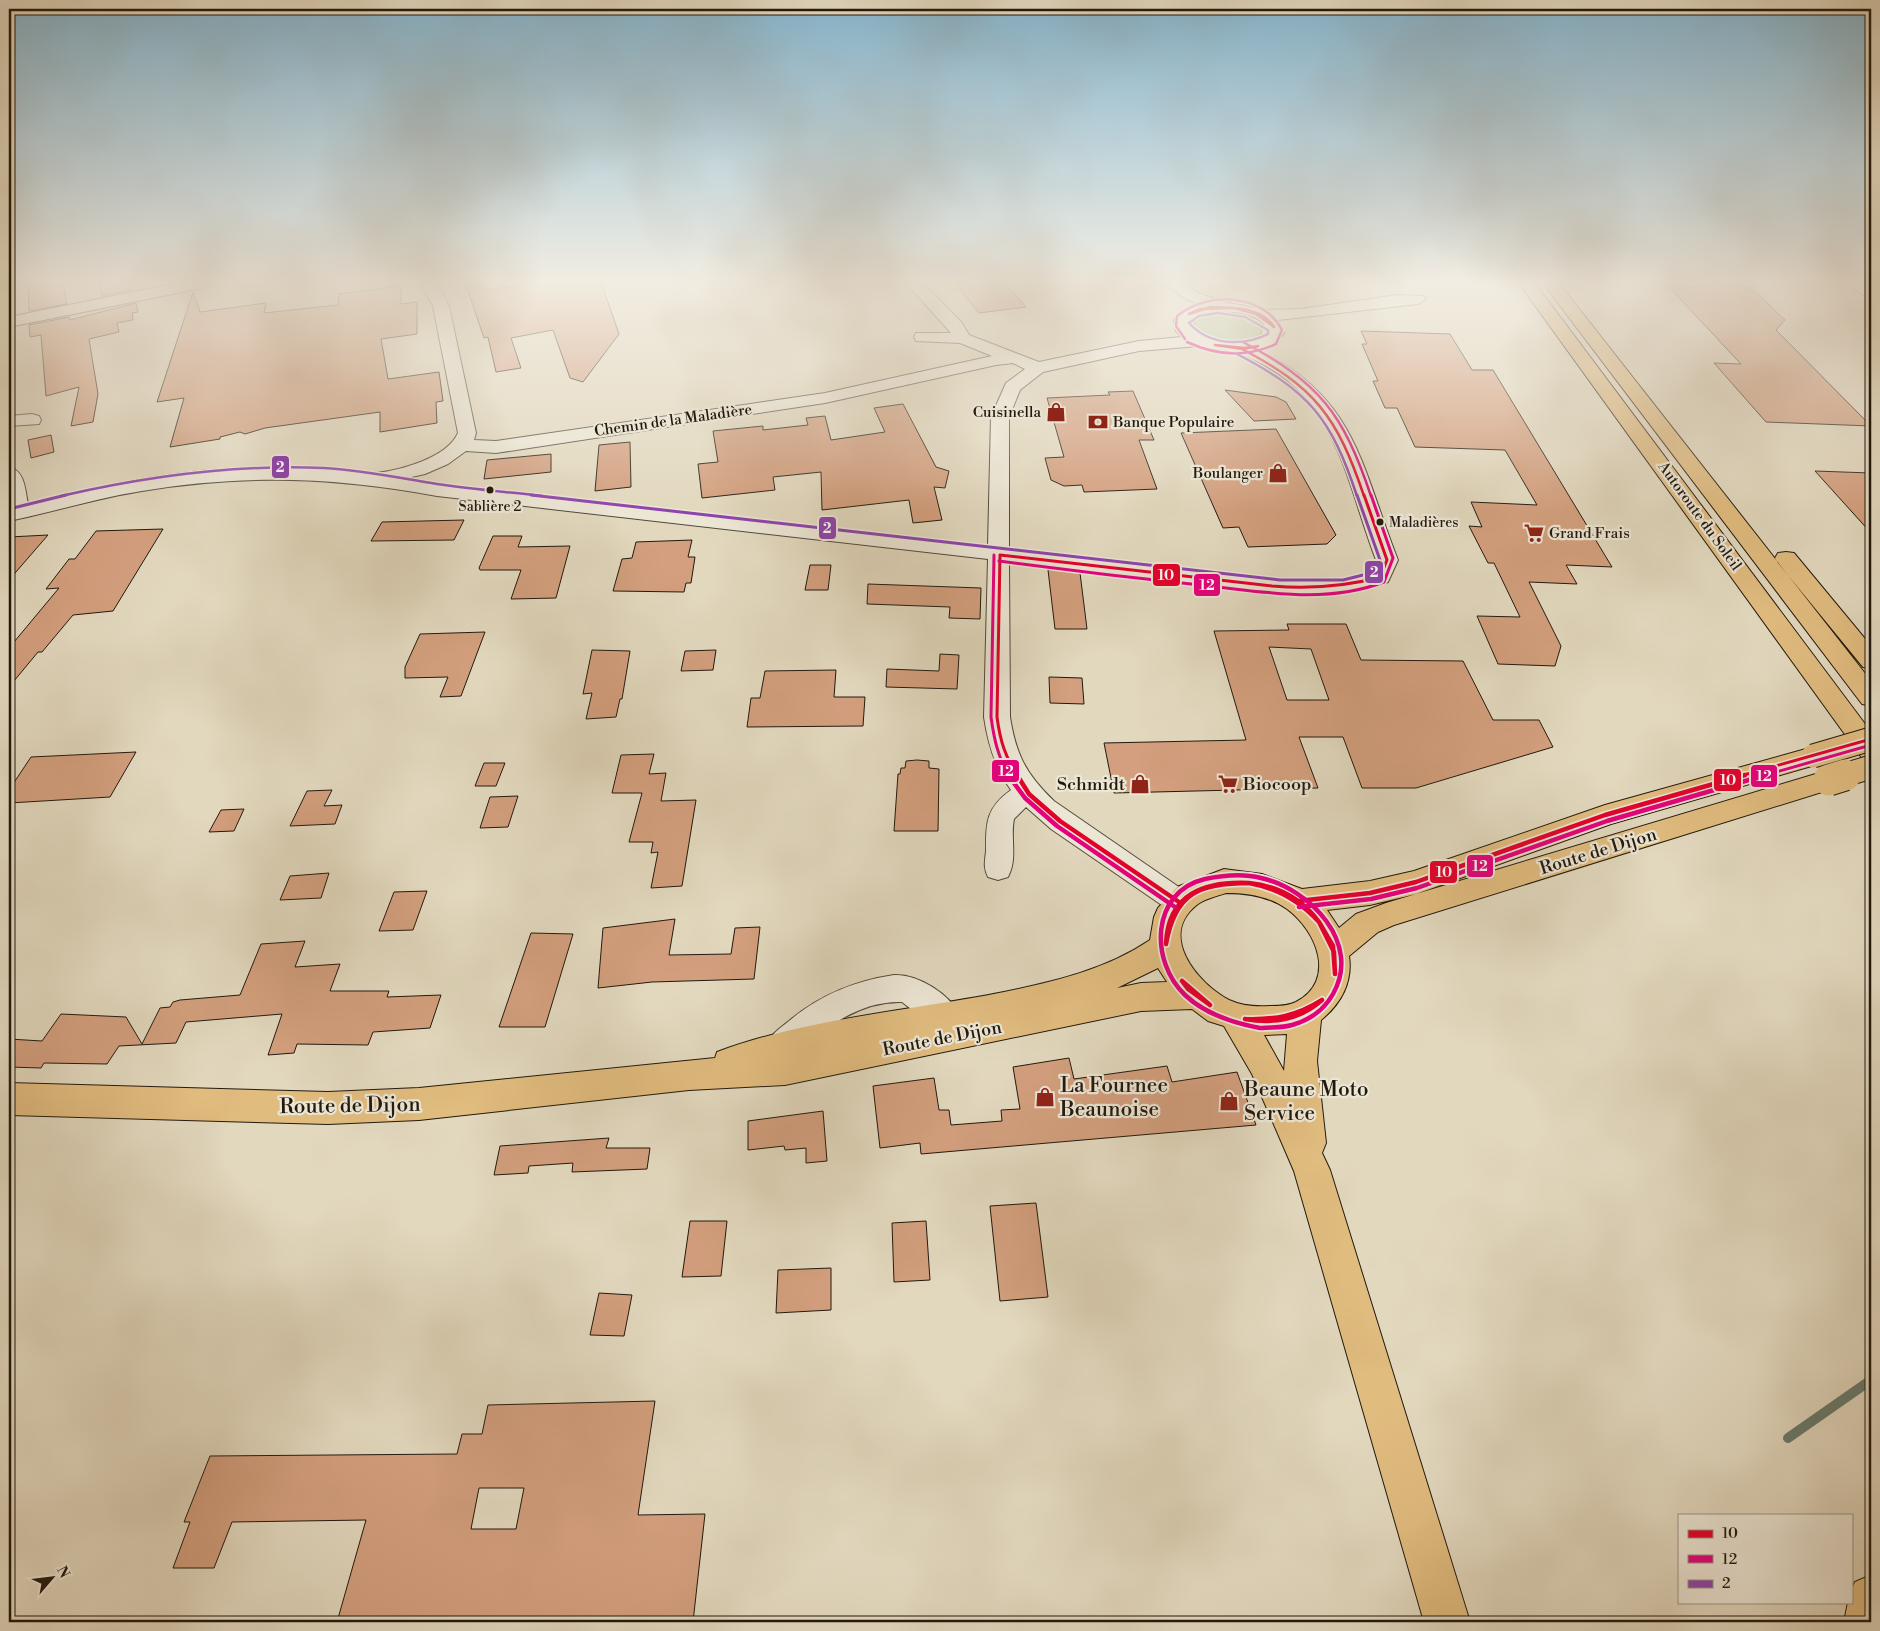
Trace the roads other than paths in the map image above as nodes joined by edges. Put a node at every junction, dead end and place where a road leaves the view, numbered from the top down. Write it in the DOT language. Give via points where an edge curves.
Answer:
graph roads {
  1 [pos="452,358"];
  2 [pos="1014,358"];
  3 [pos="1015,358"];
  4 [pos="1083,358"];
  5 [pos="1261,358"];
  6 [pos="1275,358"];
  7 [pos="1582,358"];
  8 [pos="1609,358"];
  9 [pos="1624,358"];
  10 [pos="1037,368"];
  11 [pos="1296,380"];
  12 [pos="32,420"];
  13 [pos="9,421"];
  14 [pos="462,445"];
  15 [pos="9,473"];
  16 [pos="370,478"];
  17 [pos="14,513"];
  18 [pos="1000,555"];
  19 [pos="1802,656"];
  20 [pos="1871,661"];
  21 [pos="1871,698"];
  22 [pos="1871,739"];
  23 [pos="1871,752"];
  24 [pos="1871,767"];
  25 [pos="1871,775"];
  26 [pos="1028,792"];
  27 [pos="998,869"];
  28 [pos="1298,901"];
  29 [pos="1179,902"];
  30 [pos="1166,946"];
  31 [pos="1334,950"];
  32 [pos="1194,995"];
  33 [pos="1306,1013"];
  34 [pos="1236,1018"];
  35 [pos="689,1074"];
  36 [pos="9,1099"];
  37 [pos="1312,1170"];
  38 [pos="1871,1598"];
  39 [pos="1447,1622"];
  40 [pos="1867,1622"];
  1 -- 14 [label="street" via="467,433"];
  2 -- 14 [label="street, Chemin de la Maladière" via="825,398 496,447"];
  3 -- 10 [label="street"];
  4 -- 10 [label="street"];
  5 -- 11 [label="street"];
  6 -- 11 [label="street"];
  7 -- 19 [label="main road, Autoroute du Soleil"];
  8 -- 21 [label="main road, Autoroute du Soleil"];
  9 -- 20 [label="main road"];
  10 -- 18 [label="street" via="1012,387 1000,417"];
  11 -- 18 [label="street" via="1328,413 1341,435 1387,560 1380,577 1343,587 1280,586"];
  12 -- 13 [label="street"];
  14 -- 16 [label="street" via="441,460 418,470"];
  15 -- 17 [label="street" via="12,476"];
  16 -- 17 [label="street" via="221,474 123,488"];
  16 -- 18 [label="street" via="437,490"];
  18 -- 26 [label="street" via="998,734 1012,773"];
  19 -- 23 [label="main road, Autoroute du Soleil"];
  19 -- 25 [label="main road" via="1806,676"];
  22 -- 28 [label="main road, Route de Dijon, bridge" via="1605,815 1416,882 1370,893"];
  24 -- 31 [label="main road, Route de Dijon, bridge" via="1386,915 1352,933"];
  26 -- 27 [label="street" via="1003,811 997,825"];
  26 -- 29 [label="street" via="1042,808 1070,829"];
  28 -- 29 [label="main road" via="1262,884 1224,881 1192,892"];
  28 -- 31 [label="main road" via="1327,932"];
  29 -- 30 [label="main road" via="1170,914"];
  30 -- 32 [label="main road" via="1170,964"];
  30 -- 35 [label="main road, Route de Dijon" via="1147,960 1103,981 1035,1000 782,1046"];
  31 -- 33 [label="main road" via="1336,969 1332,986 1322,1001"];
  32 -- 34 [label="main road"];
  32 -- 35 [label="main road, Route de Dijon" via="1141,997 785,1070"];
  33 -- 34 [label="main road" via="1286,1020 1261,1022"];
  33 -- 37 [label="main road" via="1300,1061"];
  34 -- 37 [label="main road" via="1265,1065"];
  35 -- 36 [label="main road, Route de Dijon" via="501,1097 328,1108"];
  37 -- 39 [label="main road"];
  38 -- 40 [label="main road"];
}
